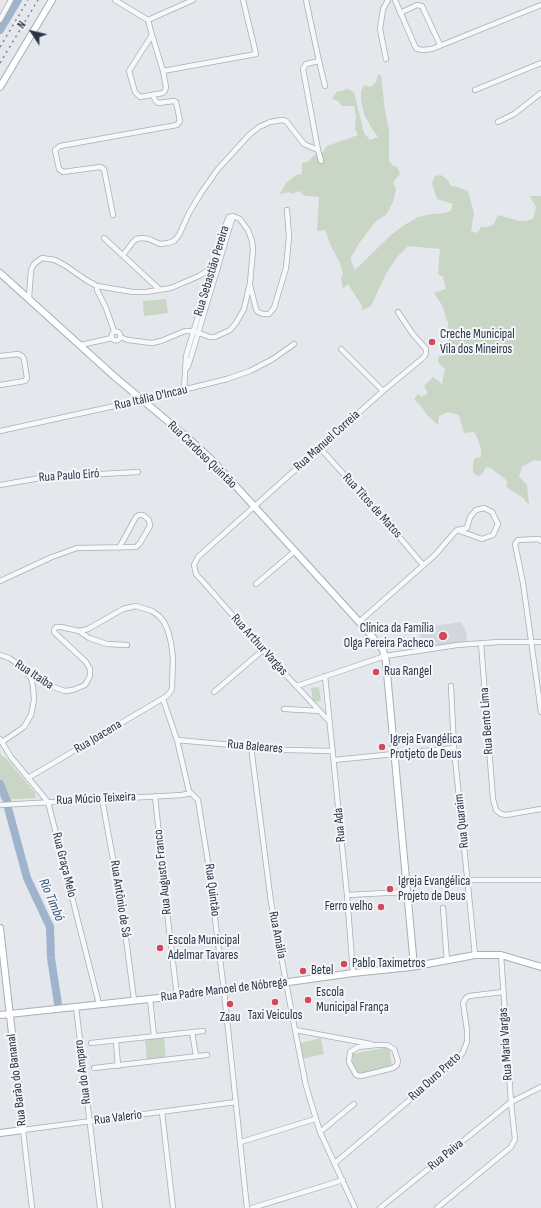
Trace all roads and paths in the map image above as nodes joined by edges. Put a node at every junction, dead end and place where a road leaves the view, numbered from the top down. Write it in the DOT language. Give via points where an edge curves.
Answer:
graph roads {
  1 [pos="12,0"];
  2 [pos="52,0"];
  3 [pos="114,0"];
  4 [pos="193,0"];
  5 [pos="243,0"];
  6 [pos="306,0"];
  7 [pos="388,0"];
  8 [pos="395,0"];
  9 [pos="541,5"];
  10 [pos="400,12"];
  11 [pos="0,20"];
  12 [pos="148,20"];
  13 [pos="152,35"];
  14 [pos="440,45"];
  15 [pos="386,60"];
  16 [pos="319,61"];
  17 [pos="541,63"];
  18 [pos="163,71"];
  19 [pos="325,86"];
  20 [pos="0,87"];
  21 [pos="475,90"];
  22 [pos="541,93"];
  23 [pos="153,95"];
  24 [pos="498,122"];
  25 [pos="318,150"];
  26 [pos="321,162"];
  27 [pos="286,210"];
  28 [pos="113,215"];
  29 [pos="233,216"];
  30 [pos="104,238"];
  31 [pos="123,255"];
  32 [pos="212,268"];
  33 [pos="218,268"];
  34 [pos="0,273"];
  35 [pos="250,283"];
  36 [pos="97,286"];
  37 [pos="160,290"];
  38 [pos="29,298"];
  39 [pos="398,312"];
  40 [pos="114,332"];
  41 [pos="196,332"];
  42 [pos="120,337"];
  43 [pos="112,338"];
  44 [pos="294,344"];
  45 [pos="81,345"];
  46 [pos="341,349"];
  47 [pos="0,356"];
  48 [pos="0,385"];
  49 [pos="184,390"];
  50 [pos="383,391"];
  51 [pos="142,400"];
  52 [pos="0,431"];
  53 [pos="320,448"];
  54 [pos="138,472"];
  55 [pos="0,485"];
  56 [pos="254,506"];
  57 [pos="457,530"];
  58 [pos="541,541"];
  59 [pos="119,548"];
  60 [pos="295,551"];
  61 [pos="194,565"];
  62 [pos="423,565"];
  63 [pos="0,581"];
  64 [pos="256,584"];
  65 [pos="358,622"];
  66 [pos="78,631"];
  67 [pos="531,642"];
  68 [pos="541,642"];
  69 [pos="481,643"];
  70 [pos="127,645"];
  71 [pos="263,650"];
  72 [pos="0,655"];
  73 [pos="385,656"];
  74 [pos="25,670"];
  75 [pos="325,676"];
  76 [pos="297,686"];
  77 [pos="451,686"];
  78 [pos="214,692"];
  79 [pos="165,697"];
  80 [pos="284,710"];
  81 [pos="320,711"];
  82 [pos="541,712"];
  83 [pos="329,721"];
  84 [pos="177,740"];
  85 [pos="1,741"];
  86 [pos="251,747"];
  87 [pos="454,748"];
  88 [pos="333,751"];
  89 [pos="394,754"];
  90 [pos="334,760"];
  91 [pos="28,778"];
  92 [pos="191,793"];
  93 [pos="155,796"];
  94 [pos="102,799"];
  95 [pos="48,802"];
  96 [pos="0,805"];
  97 [pos="541,809"];
  98 [pos="467,880"];
  99 [pos="541,880"];
  100 [pos="406,882"];
  101 [pos="406,892"];
  102 [pos="347,895"];
  103 [pos="443,908"];
  104 [pos="0,928"];
  105 [pos="475,955"];
  106 [pos="501,955"];
  107 [pos="447,961"];
  108 [pos="414,966"];
  109 [pos="541,967"];
  110 [pos="353,973"];
  111 [pos="287,982"];
  112 [pos="224,991"];
  113 [pos="503,992"];
  114 [pos="177,996"];
  115 [pos="150,999"];
  116 [pos="134,1000"];
  117 [pos="99,1004"];
  118 [pos="76,1007"];
  119 [pos="10,1014"];
  120 [pos="0,1015"];
  121 [pos="295,1030"];
  122 [pos="203,1031"];
  123 [pos="192,1032"];
  124 [pos="154,1036"];
  125 [pos="116,1041"];
  126 [pos="91,1043"];
  127 [pos="376,1045"];
  128 [pos="206,1055"];
  129 [pos="196,1056"];
  130 [pos="118,1066"];
  131 [pos="94,1068"];
  132 [pos="541,1087"];
  133 [pos="236,1102"];
  134 [pos="510,1102"];
  135 [pos="354,1104"];
  136 [pos="162,1112"];
  137 [pos="315,1119"];
  138 [pos="89,1121"];
  139 [pos="23,1130"];
  140 [pos="320,1132"];
  141 [pos="0,1133"];
  142 [pos="241,1142"];
  143 [pos="335,1163"];
  144 [pos="343,1180"];
  145 [pos="32,1208"];
  146 [pos="100,1208"];
  147 [pos="173,1208"];
  148 [pos="247,1208"];
  149 [pos="252,1208"];
  150 [pos="355,1208"];
  151 [pos="380,1208"];
  152 [pos="437,1208"];
  1 -- 11 [label="street"];
  2 -- 20 [label="main road"];
  3 -- 12 [label="street"];
  4 -- 12 [label="street"];
  5 -- 18 [label="street" via="256,54"];
  6 -- 16 [label="street"];
  7 -- 15 [label="street" via="380,29"];
  8 -- 10 [label="street"];
  9 -- 14 [label="street"];
  10 -- 14 [label="street" via="415,46 420,50"];
  10 -- 14 [label="street" via="417,5 422,6"];
  12 -- 13 [label="street"];
  13 -- 18 [label="street"];
  13 -- 23 [label="street" via="129,71 138,97"];
  16 -- 19 [label="street"];
  16 -- 25 [label="street" via="306,64 303,69"];
  17 -- 21 [label="street"];
  18 -- 23 [label="street" via="165,91 163,94"];
  22 -- 24 [label="street" via="514,114"];
  23 -- 28 [label="street" via="158,103 176,102 180,121 178,124 60,146 56,150 59,168 63,172 100,167 104,169"];
  25 -- 26 [label="street"];
  25 -- 31 [label="street" via="304,144 286,121 270,122 259,127 218,169 174,241 160,244 149,239 136,239"];
  27 -- 35 [label="street" via="289,237 286,268 270,314 258,312"];
  29 -- 32 [label="street, Rua Sebastião Pereira" via="228,219"];
  29 -- 33 [label="street, Rua Sebastião Pereira"];
  29 -- 35 [label="street" via="243,222 250,235 253,250"];
  30 -- 31 [label="street"];
  31 -- 37 [label="street"];
  32 -- 33 [label="street"];
  32 -- 37 [label="street" via="186,282"];
  32 -- 41 [label="street, Rua Sebastião Pereira"];
  33 -- 41 [label="street, Rua Sebastião Pereira"];
  34 -- 38 [label="main road, Rua Cardoso Quintão"];
  35 -- 41 [label="street" via="244,309 230,330 210,338"];
  36 -- 37 [label="street" via="133,292"];
  36 -- 38 [label="street" via="55,260 42,258 31,270"];
  36 -- 40 [label="street"];
  38 -- 45 [label="main road, Rua Cardoso Quintão"];
  39 -- 50 [label="street, Rua Manuel Correia" via="417,340 425,347 426,354"];
  40 -- 42 [label="street" via="119,333"];
  40 -- 43 [label="street"];
  41 -- 42 [label="street" via="185,331 152,343"];
  41 -- 49 [label="street, Rua Sebastião Pereira" via="185,362"];
  42 -- 43 [label="street" via="116,340"];
  43 -- 45 [label="street"];
  44 -- 49 [label="street, Rua Itália D'Incau" via="250,371 227,380"];
  45 -- 51 [label="main road, Rua Cardoso Quintão"];
  46 -- 50 [label="street"];
  47 -- 48 [label="street" via="22,356 27,378 25,381"];
  49 -- 51 [label="street, Rua Itália D'Incau"];
  50 -- 53 [label="street, Rua Manuel Correia"];
  51 -- 52 [label="street, Rua Itália D'Incau"];
  51 -- 56 [label="main road, Rua Cardoso Quintão" via="213,461"];
  53 -- 56 [label="street, Rua Manuel Correia"];
  53 -- 62 [label="street, Rua Titos de Matos"];
  54 -- 55 [label="street, Rua Paulo Eiró" via="46,477"];
  56 -- 60 [label="main road, Rua Cardoso Quintão"];
  56 -- 61 [label="street, Rua Manuel Correia" via="198,557"];
  57 -- 57 [label="street" via="467,528 473,513 484,508 492,512 498,524 494,535 482,539"];
  57 -- 62 [label="street"];
  58 -- 67 [label="street" via="518,540 515,544"];
  59 -- 59 [label="street" via="138,547 150,526 149,520 143,515 136,517"];
  59 -- 63 [label="street" via="77,548"];
  60 -- 64 [label="street"];
  60 -- 65 [label="main road, Rua Cardoso Quintão"];
  61 -- 71 [label="street, Rua Arthur Vargas" via="196,574"];
  62 -- 65 [label="street"];
  65 -- 73 [label="main road, Rua Cardoso Quintão" via="379,644"];
  66 -- 70 [label="street" via="107,644"];
  66 -- 74 [label="street, Rua Itaiba" via="61,627 54,630 88,666 90,676 85,685 73,690 58,690"];
  66 -- 79 [label="street" via="88,629 130,606 152,611 164,622 171,643 172,688"];
  67 -- 68 [label="street"];
  67 -- 69 [label="street"];
  67 -- 82 [label="street"];
  69 -- 73 [label="street"];
  69 -- 97 [label="street, Rua Bento Lima" via="493,799 496,810 500,814"];
  71 -- 76 [label="street, Rua Arthur Vargas"];
  71 -- 78 [label="street"];
  72 -- 74 [label="street, Rua Itaiba" via="10,658"];
  73 -- 75 [label="street"];
  73 -- 89 [label="main road"];
  74 -- 85 [label="street" via="33,686 31,715 24,726"];
  75 -- 76 [label="street"];
  75 -- 83 [label="street, Rua Ada"];
  76 -- 81 [label="street, Rua Arthur Vargas"];
  77 -- 87 [label="street, Rua Quaraim"];
  79 -- 84 [label="street, Rua Quintão"];
  79 -- 91 [label="street, Rua Joacena"];
  80 -- 81 [label="street"];
  81 -- 83 [label="street, Rua Arthur Vargas"];
  83 -- 88 [label="street, Rua Ada"];
  84 -- 86 [label="street, Rua Baleares"];
  84 -- 92 [label="street, Rua Quintão"];
  85 -- 91 [label="street, Rua Graça Melo"];
  86 -- 88 [label="street, Rua Baleares"];
  86 -- 111 [label="street, Rua Amália" via="271,902"];
  87 -- 89 [label="street"];
  87 -- 98 [label="street, Rua Quaraim"];
  88 -- 90 [label="street, Rua Ada"];
  89 -- 90 [label="street"];
  89 -- 100 [label="main road"];
  90 -- 102 [label="street, Rua Ada"];
  91 -- 95 [label="street, Rua Graça Melo"];
  92 -- 93 [label="street, Rua Múcio Teixeira"];
  92 -- 112 [label="street, Rua Quintão" via="198,800"];
  93 -- 94 [label="street, Rua Múcio Teixeira"];
  93 -- 114 [label="street, Rua Augusto Franco"];
  94 -- 95 [label="street, Rua Múcio Teixeira"];
  94 -- 116 [label="street, Rua Antônio de Sá" via="122,908"];
  95 -- 96 [label="street, Rua Múcio Teixeira"];
  95 -- 117 [label="street, Rua Graça Melo"];
  98 -- 99 [label="street"];
  98 -- 100 [label="street"];
  98 -- 105 [label="street, Rua Quaraim"];
  100 -- 101 [label="main road"];
  101 -- 102 [label="street"];
  101 -- 108 [label="main road"];
  102 -- 110 [label="street, Rua Ada"];
  103 -- 107 [label="street"];
  104 -- 119 [label="main road, Rua Barão do Bananal"];
  105 -- 106 [label="main road, Rua Padre Manoel de Nóbrega"];
  105 -- 107 [label="main road, Rua Padre Manoel de Nóbrega"];
  106 -- 109 [label="main road, Rua Padre Manoel de Nóbrega"];
  106 -- 113 [label="street, Rua Maria Vargas"];
  107 -- 108 [label="main road, Rua Padre Manoel de Nóbrega"];
  108 -- 110 [label="main road, Rua Padre Manoel de Nóbrega"];
  110 -- 111 [label="main road, Rua Padre Manoel de Nóbrega"];
  111 -- 112 [label="main road, Rua Padre Manoel de Nóbrega"];
  111 -- 121 [label="street, Rua Amália"];
  112 -- 114 [label="main road, Rua Padre Manoel de Nóbrega"];
  112 -- 133 [label="street, Rua Quintão"];
  113 -- 134 [label="street, Rua Maria Vargas"];
  113 -- 143 [label="street, Rua Ouro Preto" via="466,998 463,1003 467,1042 459,1058"];
  114 -- 115 [label="main road, Rua Padre Manoel de Nóbrega"];
  115 -- 116 [label="main road, Rua Padre Manoel de Nóbrega"];
  115 -- 124 [label="street"];
  116 -- 117 [label="main road, Rua Padre Manoel de Nóbrega"];
  117 -- 118 [label="main road, Rua Padre Manoel de Nóbrega"];
  118 -- 119 [label="main road, Rua Padre Manoel de Nóbrega"];
  118 -- 138 [label="street, Rua do Amparo"];
  119 -- 120 [label="main road, Rua Padre Manoel de Nóbrega"];
  119 -- 139 [label="main road, Rua Barão do Bananal"];
  121 -- 127 [label="street"];
  121 -- 137 [label="street, Rua Amália"];
  122 -- 123 [label="street"];
  123 -- 124 [label="street"];
  123 -- 129 [label="street"];
  124 -- 125 [label="street"];
  125 -- 126 [label="street"];
  125 -- 130 [label="street"];
  127 -- 127 [label="street" via="358,1047 350,1052 349,1062 356,1075 361,1076 397,1065 394,1049 387,1045"];
  128 -- 129 [label="street"];
  129 -- 130 [label="street"];
  130 -- 131 [label="street"];
  132 -- 134 [label="street, Rua Paiva"];
  133 -- 136 [label="street, Rua Valerio"];
  133 -- 142 [label="street, Rua Quintão"];
  134 -- 151 [label="street, Rua Paiva"];
  134 -- 152 [label="street, Rua Maria Vargas" via="515,1139 511,1147"];
  135 -- 140 [label="street"];
  136 -- 138 [label="street, Rua Valerio"];
  136 -- 147 [label="street"];
  137 -- 140 [label="street, Rua Amália"];
  137 -- 142 [label="street"];
  138 -- 139 [label="street, Rua Valerio"];
  138 -- 146 [label="street, Rua do Amparo"];
  139 -- 141 [label="main road, Rua Valerio"];
  139 -- 145 [label="street, Rua Barão do Bananal"];
  140 -- 143 [label="street, Rua Amália"];
  142 -- 148 [label="street, Rua Quintão"];
  143 -- 144 [label="street, Rua Amália"];
  144 -- 149 [label="street"];
  144 -- 150 [label="street, Rua Amália"];
}
